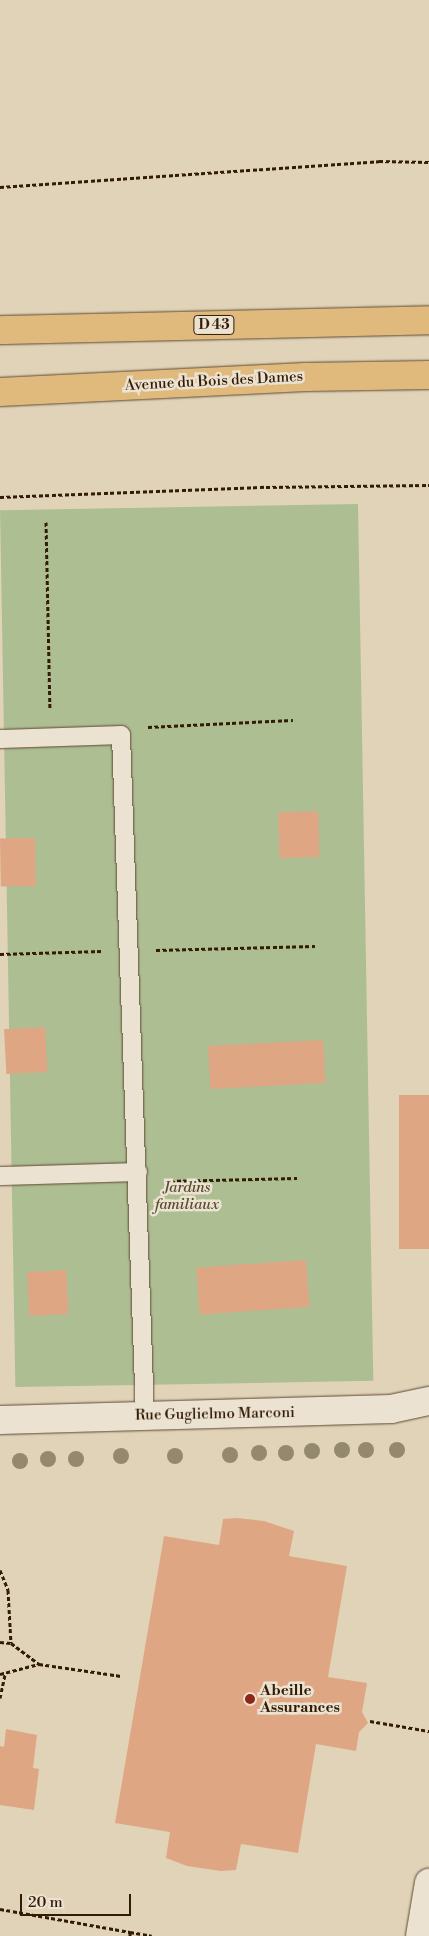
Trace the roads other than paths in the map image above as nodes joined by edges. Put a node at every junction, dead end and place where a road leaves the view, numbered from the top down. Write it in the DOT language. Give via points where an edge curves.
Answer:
graph roads {
  1 [pos="429,320"];
  2 [pos="0,330"];
  3 [pos="429,375"];
  4 [pos="0,392"];
  5 [pos="0,739"];
  6 [pos="0,1176"];
  7 [pos="138,1177"];
  8 [pos="429,1402"];
  9 [pos="145,1415"];
  10 [pos="0,1420"];
  11 [pos="429,1883"];
  12 [pos="424,1933"];
  1 -- 2 [label="highway, D 43"];
  3 -- 4 [label="highway, Avenue du Bois des Dames" via="296,377"];
  5 -- 7 [label="lane" via="122,735"];
  6 -- 7 [label="lane"];
  7 -- 9 [label="lane"];
  8 -- 9 [label="street, Rue Guglielmo Marconi" via="391,1409"];
  9 -- 10 [label="street, Rue Guglielmo Marconi"];
  11 -- 12 [label="street"];
}
